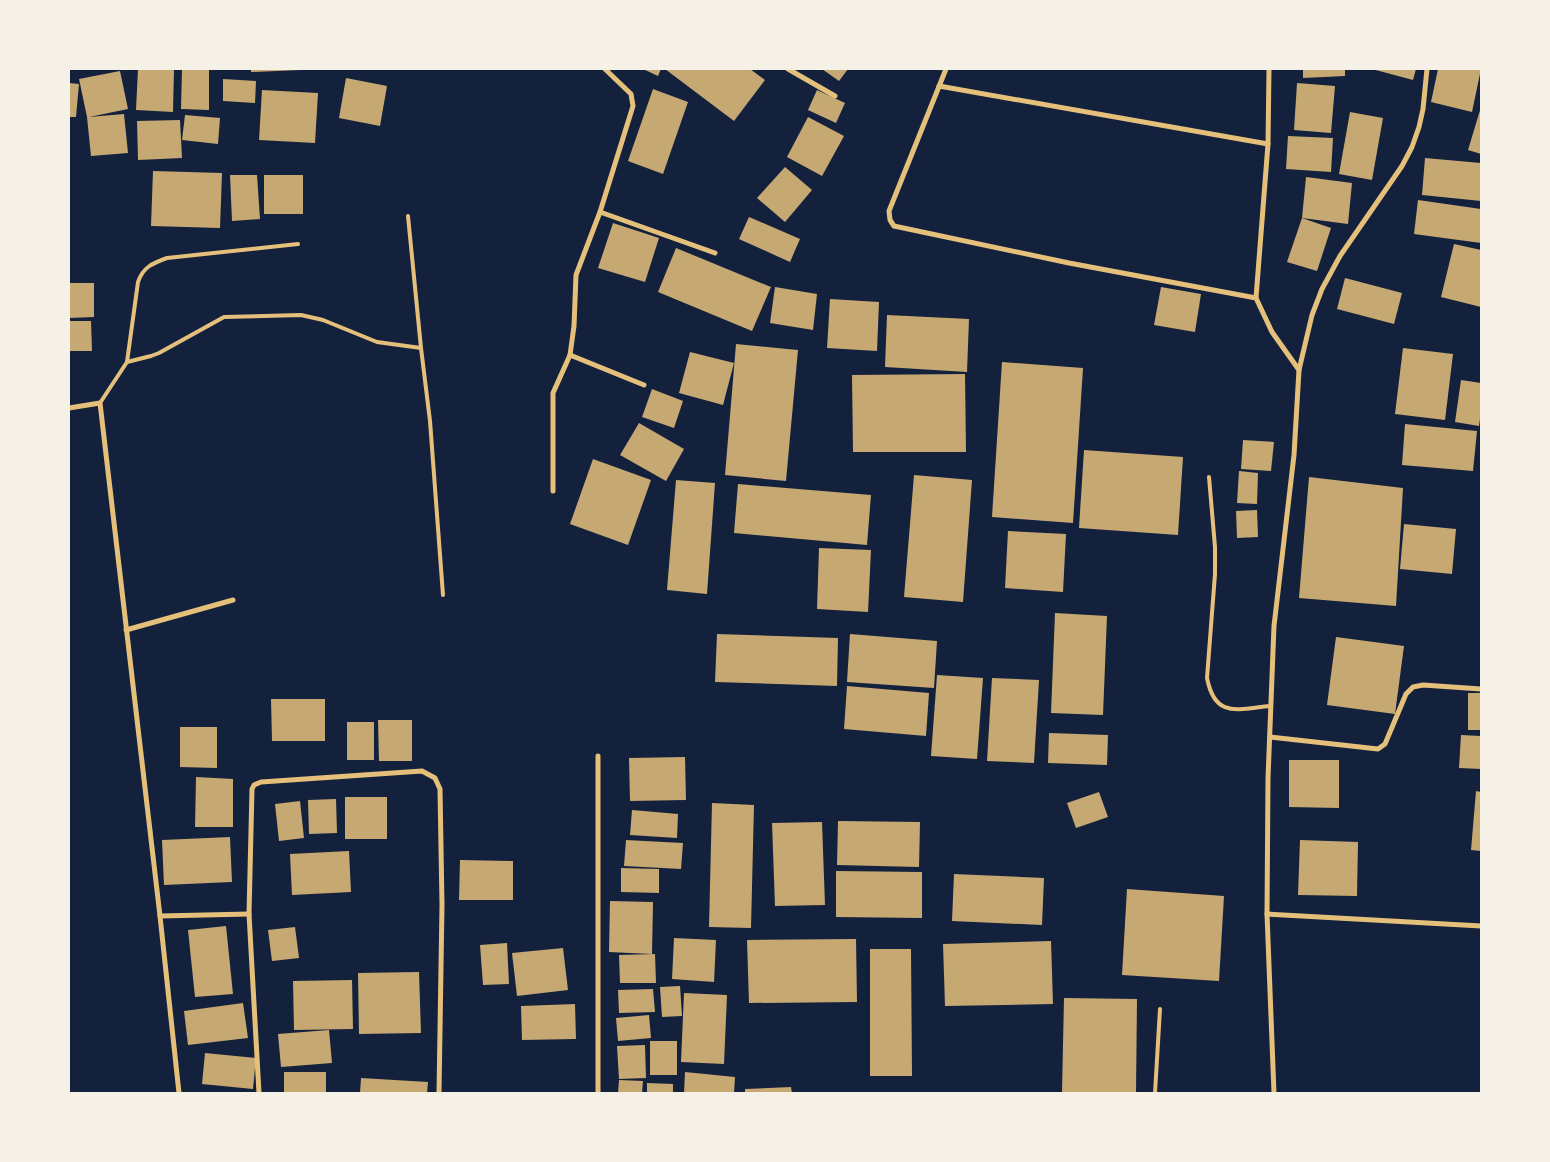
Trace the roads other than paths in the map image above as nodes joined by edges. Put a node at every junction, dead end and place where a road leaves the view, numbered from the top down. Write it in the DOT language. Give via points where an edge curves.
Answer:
graph roads {
  1 [pos="605,69"];
  2 [pos="788,69"];
  3 [pos="946,69"];
  4 [pos="1269,69"];
  5 [pos="1427,69"];
  6 [pos="939,86"];
  7 [pos="835,96"];
  8 [pos="1268,144"];
  9 [pos="600,212"];
  10 [pos="408,216"];
  11 [pos="298,244"];
  12 [pos="715,253"];
  13 [pos="1256,298"];
  14 [pos="421,348"];
  15 [pos="570,355"];
  16 [pos="127,362"];
  17 [pos="1300,370"];
  18 [pos="644,385"];
  19 [pos="100,403"];
  20 [pos="69,408"];
  21 [pos="1209,477"];
  22 [pos="553,491"];
  23 [pos="443,595"];
  24 [pos="233,600"];
  25 [pos="126,630"];
  26 [pos="1481,689"];
  27 [pos="1270,706"];
  28 [pos="1270,737"];
  29 [pos="598,756"];
  30 [pos="249,914"];
  31 [pos="1267,914"];
  32 [pos="160,916"];
  33 [pos="1481,926"];
  34 [pos="1160,1009"];
  35 [pos="179,1093"];
  36 [pos="259,1093"];
  37 [pos="438,1093"];
  38 [pos="598,1093"];
  39 [pos="1156,1093"];
  40 [pos="1274,1093"];
  1 -- 9 [label="street" via="631,94 633,106"];
  2 -- 7 [label="street"];
  3 -- 6 [label="street"];
  4 -- 8 [label="street"];
  5 -- 17 [label="street" via="1423,109 1412,147 1322,289 1312,315"];
  6 -- 8 [label="street"];
  6 -- 13 [label="street" via="889,211 894,226"];
  8 -- 13 [label="street"];
  9 -- 12 [label="street"];
  9 -- 15 [label="street" via="576,275"];
  10 -- 14 [label="lane"];
  11 -- 16 [label="lane" via="153,262 140,274"];
  13 -- 17 [label="street" via="1272,332"];
  14 -- 16 [label="lane" via="377,342 323,320 301,315 224,317 151,356"];
  14 -- 23 [label="lane"];
  15 -- 18 [label="street"];
  15 -- 22 [label="street" via="553,393"];
  16 -- 19 [label="lane"];
  17 -- 27 [label="street" via="1294,455 1274,626"];
  19 -- 20 [label="street"];
  19 -- 25 [label="street"];
  21 -- 27 [label="lane" via="1215,565 1207,678 1209,691 1222,706 1234,710"];
  24 -- 25 [label="street"];
  25 -- 32 [label="street"];
  26 -- 28 [label="street" via="1413,687 1406,694 1385,744 1378,748"];
  27 -- 28 [label="street"];
  28 -- 31 [label="street"];
  29 -- 38 [label="street"];
  30 -- 32 [label="street"];
  30 -- 36 [label="street"];
  30 -- 37 [label="street" via="254,785 279,780 422,771 435,778 440,789 442,905"];
  31 -- 33 [label="street"];
  31 -- 40 [label="street"];
  32 -- 35 [label="street"];
  34 -- 39 [label="lane"];
}
